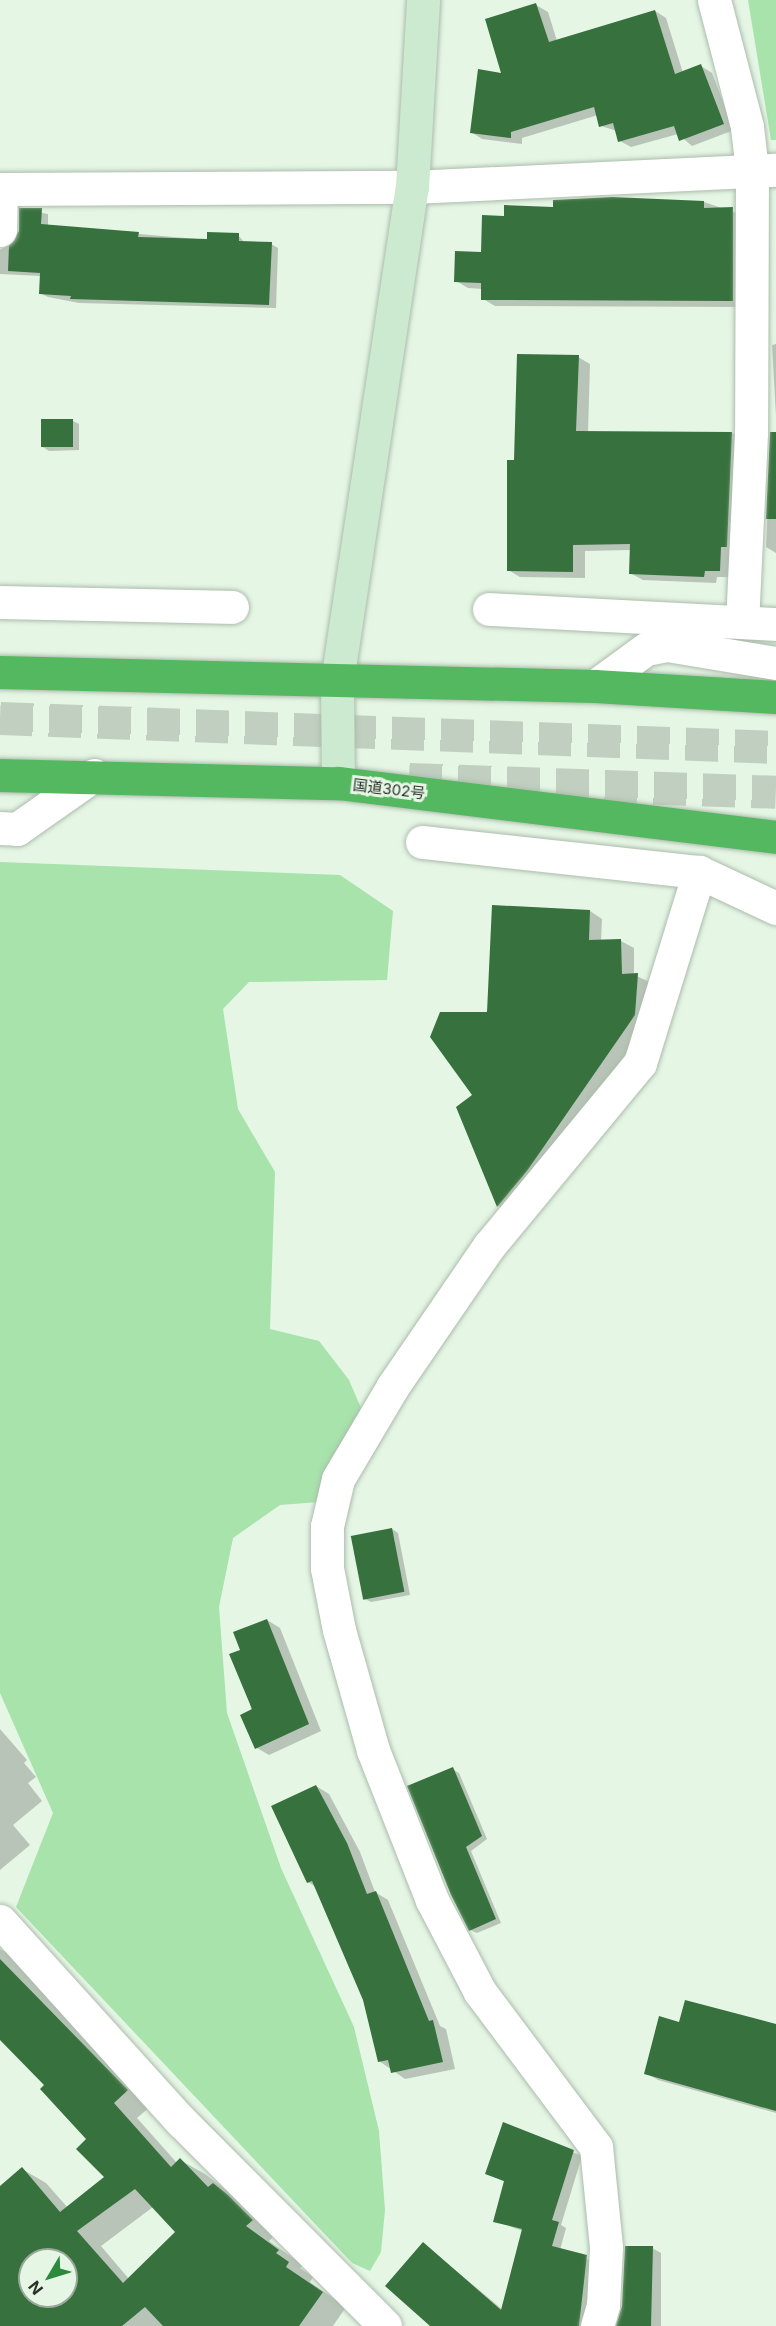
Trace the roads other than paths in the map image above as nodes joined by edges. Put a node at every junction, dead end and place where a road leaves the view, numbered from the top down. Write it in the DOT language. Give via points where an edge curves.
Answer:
graph roads {
  1 [pos="423,0"];
  2 [pos="714,0"];
  3 [pos="764,170"];
  4 [pos="412,187"];
  5 [pos="1,189"];
  6 [pos="0,230"];
  7 [pos="764,434"];
  8 [pos="0,602"];
  9 [pos="232,607"];
  10 [pos="489,609"];
  11 [pos="742,621"];
  12 [pos="776,624"];
  13 [pos="776,663"];
  14 [pos="0,672"];
  15 [pos="337,681"];
  16 [pos="595,686"];
  17 [pos="776,697"];
  18 [pos="94,775"];
  19 [pos="0,776"];
  20 [pos="338,783"];
  21 [pos="0,828"];
  22 [pos="776,837"];
  23 [pos="422,842"];
  24 [pos="699,872"];
  25 [pos="776,908"];
  26 [pos="0,1921"];
  27 [pos="385,2326"];
  28 [pos="597,2326"];
  1 -- 4 [label="street"];
  2 -- 3 [label="street" via="747,127"];
  3 -- 4 [label="street"];
  3 -- 7 [label="street"];
  4 -- 5 [label="street"];
  4 -- 15 [label="street"];
  5 -- 6 [label="street"];
  7 -- 11 [label="street"];
  8 -- 9 [label="street"];
  10 -- 11 [label="street"];
  11 -- 12 [label="street"];
  13 -- 16 [label="street" via="668,645 646,649"];
  14 -- 15 [label="highway"];
  15 -- 16 [label="highway"];
  15 -- 20 [label="street"];
  16 -- 17 [label="highway"];
  18 -- 19 [label="highway, 国道302号"];
  18 -- 20 [label="highway, 国道302号"];
  18 -- 21 [label="street" via="17,829"];
  20 -- 22 [label="highway, 国道302号"];
  23 -- 24 [label="street"];
  24 -- 25 [label="street"];
  24 -- 28 [label="street" via="640,1063 489,1246 393,1386 338,1479 327,1526 327,1569 339,1630 373,1750 432,1900 480,1992 596,2147 606,2247 603,2306"];
  26 -- 27 [label="street" via="181,2121"];
}
